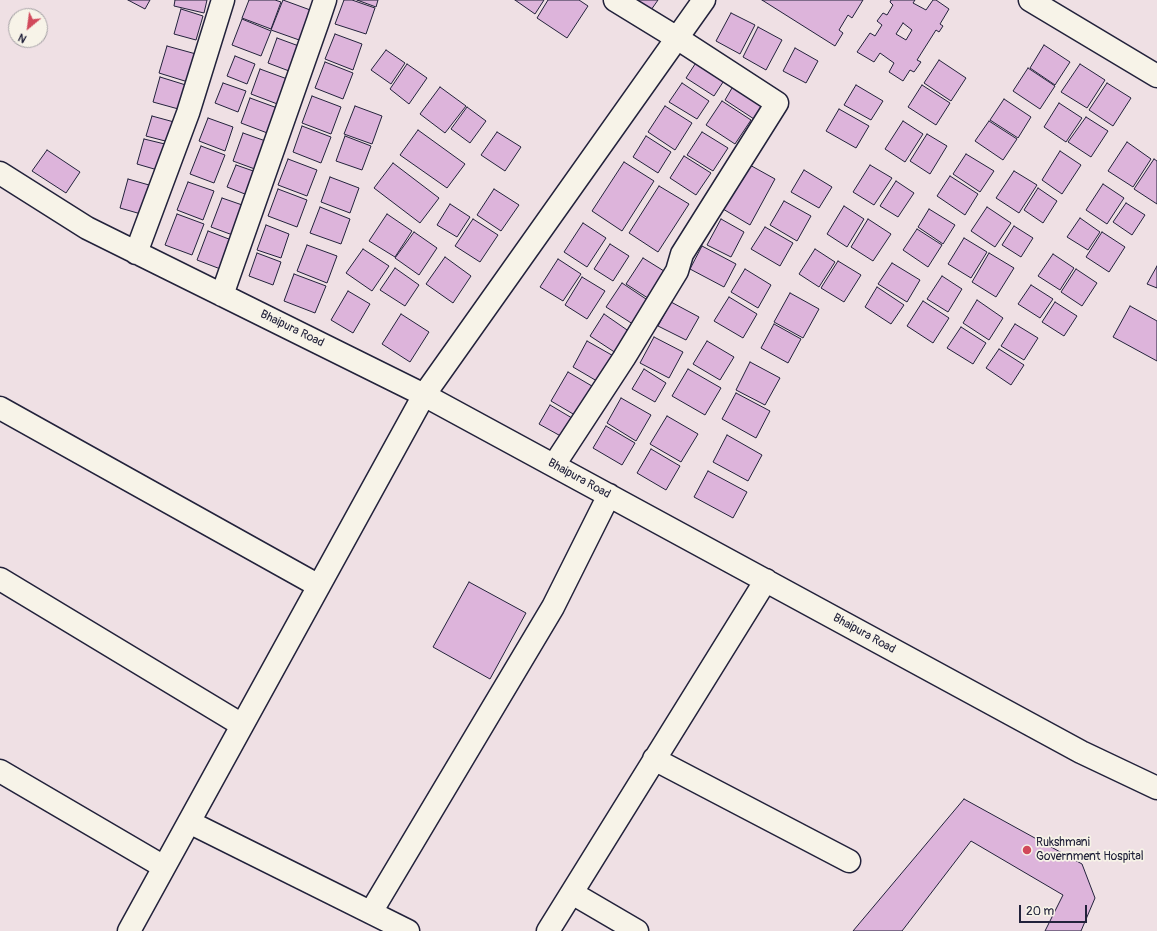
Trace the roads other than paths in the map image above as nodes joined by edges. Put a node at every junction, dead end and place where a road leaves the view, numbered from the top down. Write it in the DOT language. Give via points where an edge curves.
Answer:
graph roads {
  1 [pos="223,0"];
  2 [pos="325,0"];
  3 [pos="615,0"];
  4 [pos="704,0"];
  5 [pos="1030,0"];
  6 [pos="678,38"];
  7 [pos="1157,76"];
  8 [pos="0,173"];
  9 [pos="136,253"];
  10 [pos="222,295"];
  11 [pos="424,395"];
  12 [pos="0,408"];
  13 [pos="554,465"];
  14 [pos="609,495"];
  15 [pos="0,579"];
  16 [pos="766,580"];
  17 [pos="319,586"];
  18 [pos="242,725"];
  19 [pos="654,759"];
  20 [pos="0,771"];
  21 [pos="1157,788"];
  22 [pos="189,822"];
  23 [pos="849,861"];
  24 [pos="164,867"];
  25 [pos="572,893"];
  26 [pos="371,912"];
  27 [pos="129,931"];
  28 [pos="408,931"];
  29 [pos="548,931"];
  30 [pos="636,931"];
  1 -- 9 [label="street" via="188,113"];
  2 -- 10 [label="street"];
  3 -- 6 [label="street"];
  4 -- 6 [label="street"];
  5 -- 7 [label="street"];
  6 -- 11 [label="street"];
  6 -- 13 [label="street" via="777,103 682,254 677,271 624,358"];
  8 -- 9 [label="street, Bhaipura Road" via="87,228"];
  9 -- 10 [label="street, Bhaipura Road"];
  10 -- 11 [label="street, Bhaipura Road"];
  11 -- 13 [label="street, Bhaipura Road"];
  11 -- 17 [label="street"];
  12 -- 17 [label="street"];
  13 -- 14 [label="street, Bhaipura Road"];
  14 -- 16 [label="street, Bhaipura Road"];
  14 -- 26 [label="street" via="553,608"];
  15 -- 18 [label="street"];
  16 -- 19 [label="street"];
  16 -- 21 [label="street, Bhaipura Road" via="1081,752"];
  17 -- 18 [label="street"];
  18 -- 22 [label="street"];
  19 -- 23 [label="street"];
  19 -- 25 [label="street"];
  20 -- 24 [label="street"];
  22 -- 24 [label="street"];
  22 -- 26 [label="street"];
  24 -- 27 [label="street"];
  25 -- 29 [label="street"];
  25 -- 30 [label="street"];
  26 -- 28 [label="street"];
}
